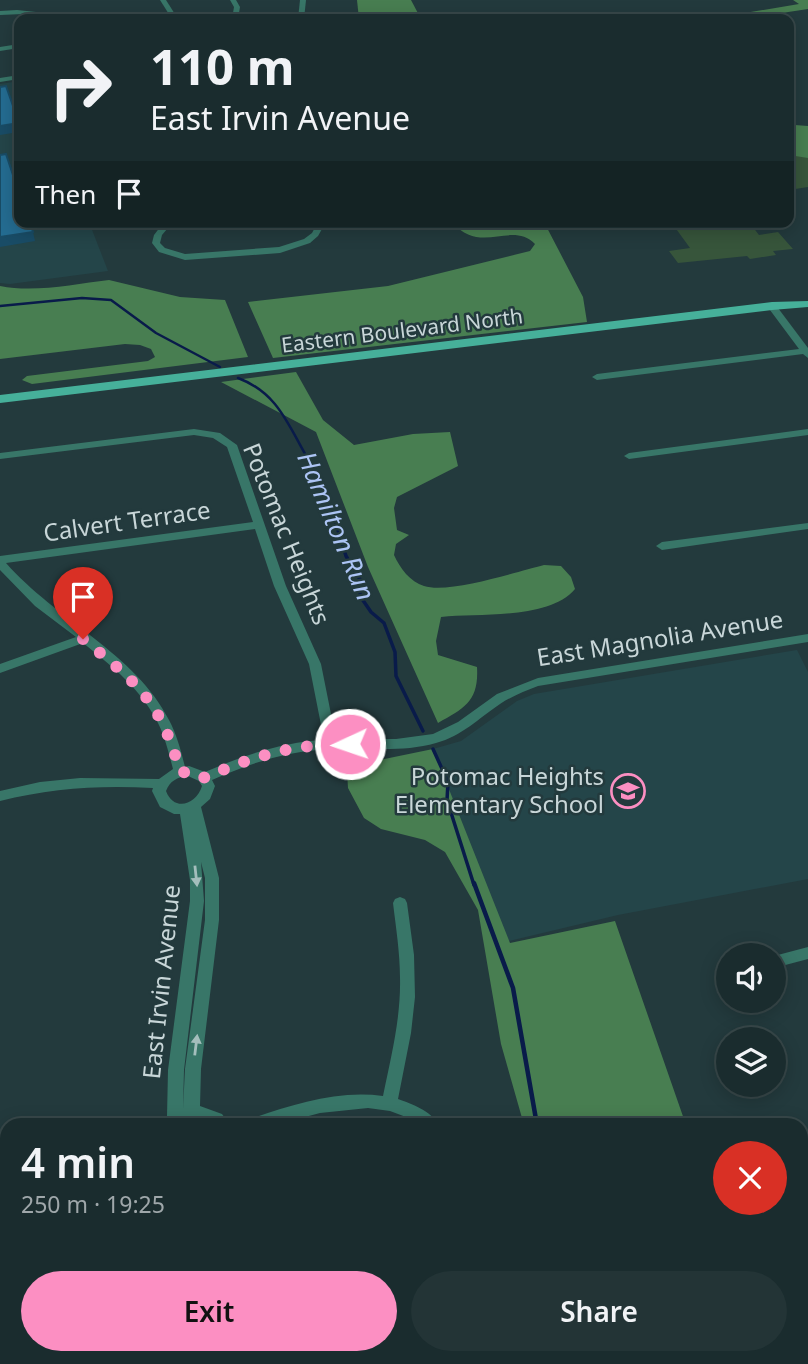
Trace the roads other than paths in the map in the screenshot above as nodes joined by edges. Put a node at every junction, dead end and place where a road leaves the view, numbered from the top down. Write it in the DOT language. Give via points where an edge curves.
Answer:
graph roads {
  1 [pos="0,13"];
  2 [pos="34,14"];
  3 [pos="164,228"];
  4 [pos="318,228"];
  5 [pos="808,304"];
  6 [pos="772,306"];
  7 [pos="807,353"];
  8 [pos="597,377"];
  9 [pos="0,399"];
  10 [pos="808,432"];
  11 [pos="0,456"];
  12 [pos="629,456"];
  13 [pos="260,525"];
  14 [pos="808,526"];
  15 [pos="662,547"];
  16 [pos="0,562"];
  17 [pos="808,638"];
  18 [pos="83,639"];
  19 [pos="0,669"];
  20 [pos="331,744"];
  21 [pos="180,772"];
  22 [pos="205,778"];
  23 [pos="161,784"];
  24 [pos="0,796"];
  25 [pos="190,807"];
  26 [pos="400,903"];
  27 [pos="808,953"];
  28 [pos="786,959"];
  29 [pos="390,1102"];
  30 [pos="192,1113"];
  31 [pos="171,1118"];
  32 [pos="180,1118"];
  33 [pos="212,1118"];
  34 [pos="281,1118"];
  35 [pos="422,1118"];
  1 -- 2 [label="street"];
  3 -- 4 [label="street" via="156,243 162,250 185,257 292,247"];
  5 -- 6 [label="main road, Eastern Boulevard North"];
  6 -- 7 [label="street"];
  6 -- 9 [label="main road, Eastern Boulevard North"];
  7 -- 8 [label="street"];
  10 -- 12 [label="street"];
  11 -- 13 [label="street, Potomac Heights" via="181,433 216,436 232,445"];
  13 -- 16 [label="street, Calvert Terrace"];
  13 -- 20 [label="street, Potomac Heights" via="280,586 316,664"];
  14 -- 15 [label="street"];
  16 -- 18 [label="street" via="29,596"];
  17 -- 20 [label="street, East Magnolia Avenue" via="525,685 435,739"];
  18 -- 19 [label="street"];
  18 -- 21 [label="street" via="144,692 162,719"];
  20 -- 22 [label="street, East Magnolia Avenue" via="261,755"];
  21 -- 22 [label="street"];
  21 -- 23 [label="street"];
  22 -- 25 [label="street" via="208,793"];
  23 -- 24 [label="street" via="79,781"];
  23 -- 25 [label="street" via="164,802"];
  30 -- 25 [label="street, East Irvin Avenue, one-way" via="193,1069 212,920 212,878"];
  25 -- 31 [label="street, East Irvin Avenue, one-way" via="197,901"];
  26 -- 29 [label="street" via="407,988"];
  27 -- 28 [label="street"];
  29 -- 34 [label="street" via="356,1101"];
  29 -- 35 [label="street"];
  30 -- 32 [label="street"];
  30 -- 33 [label="street"];
}
